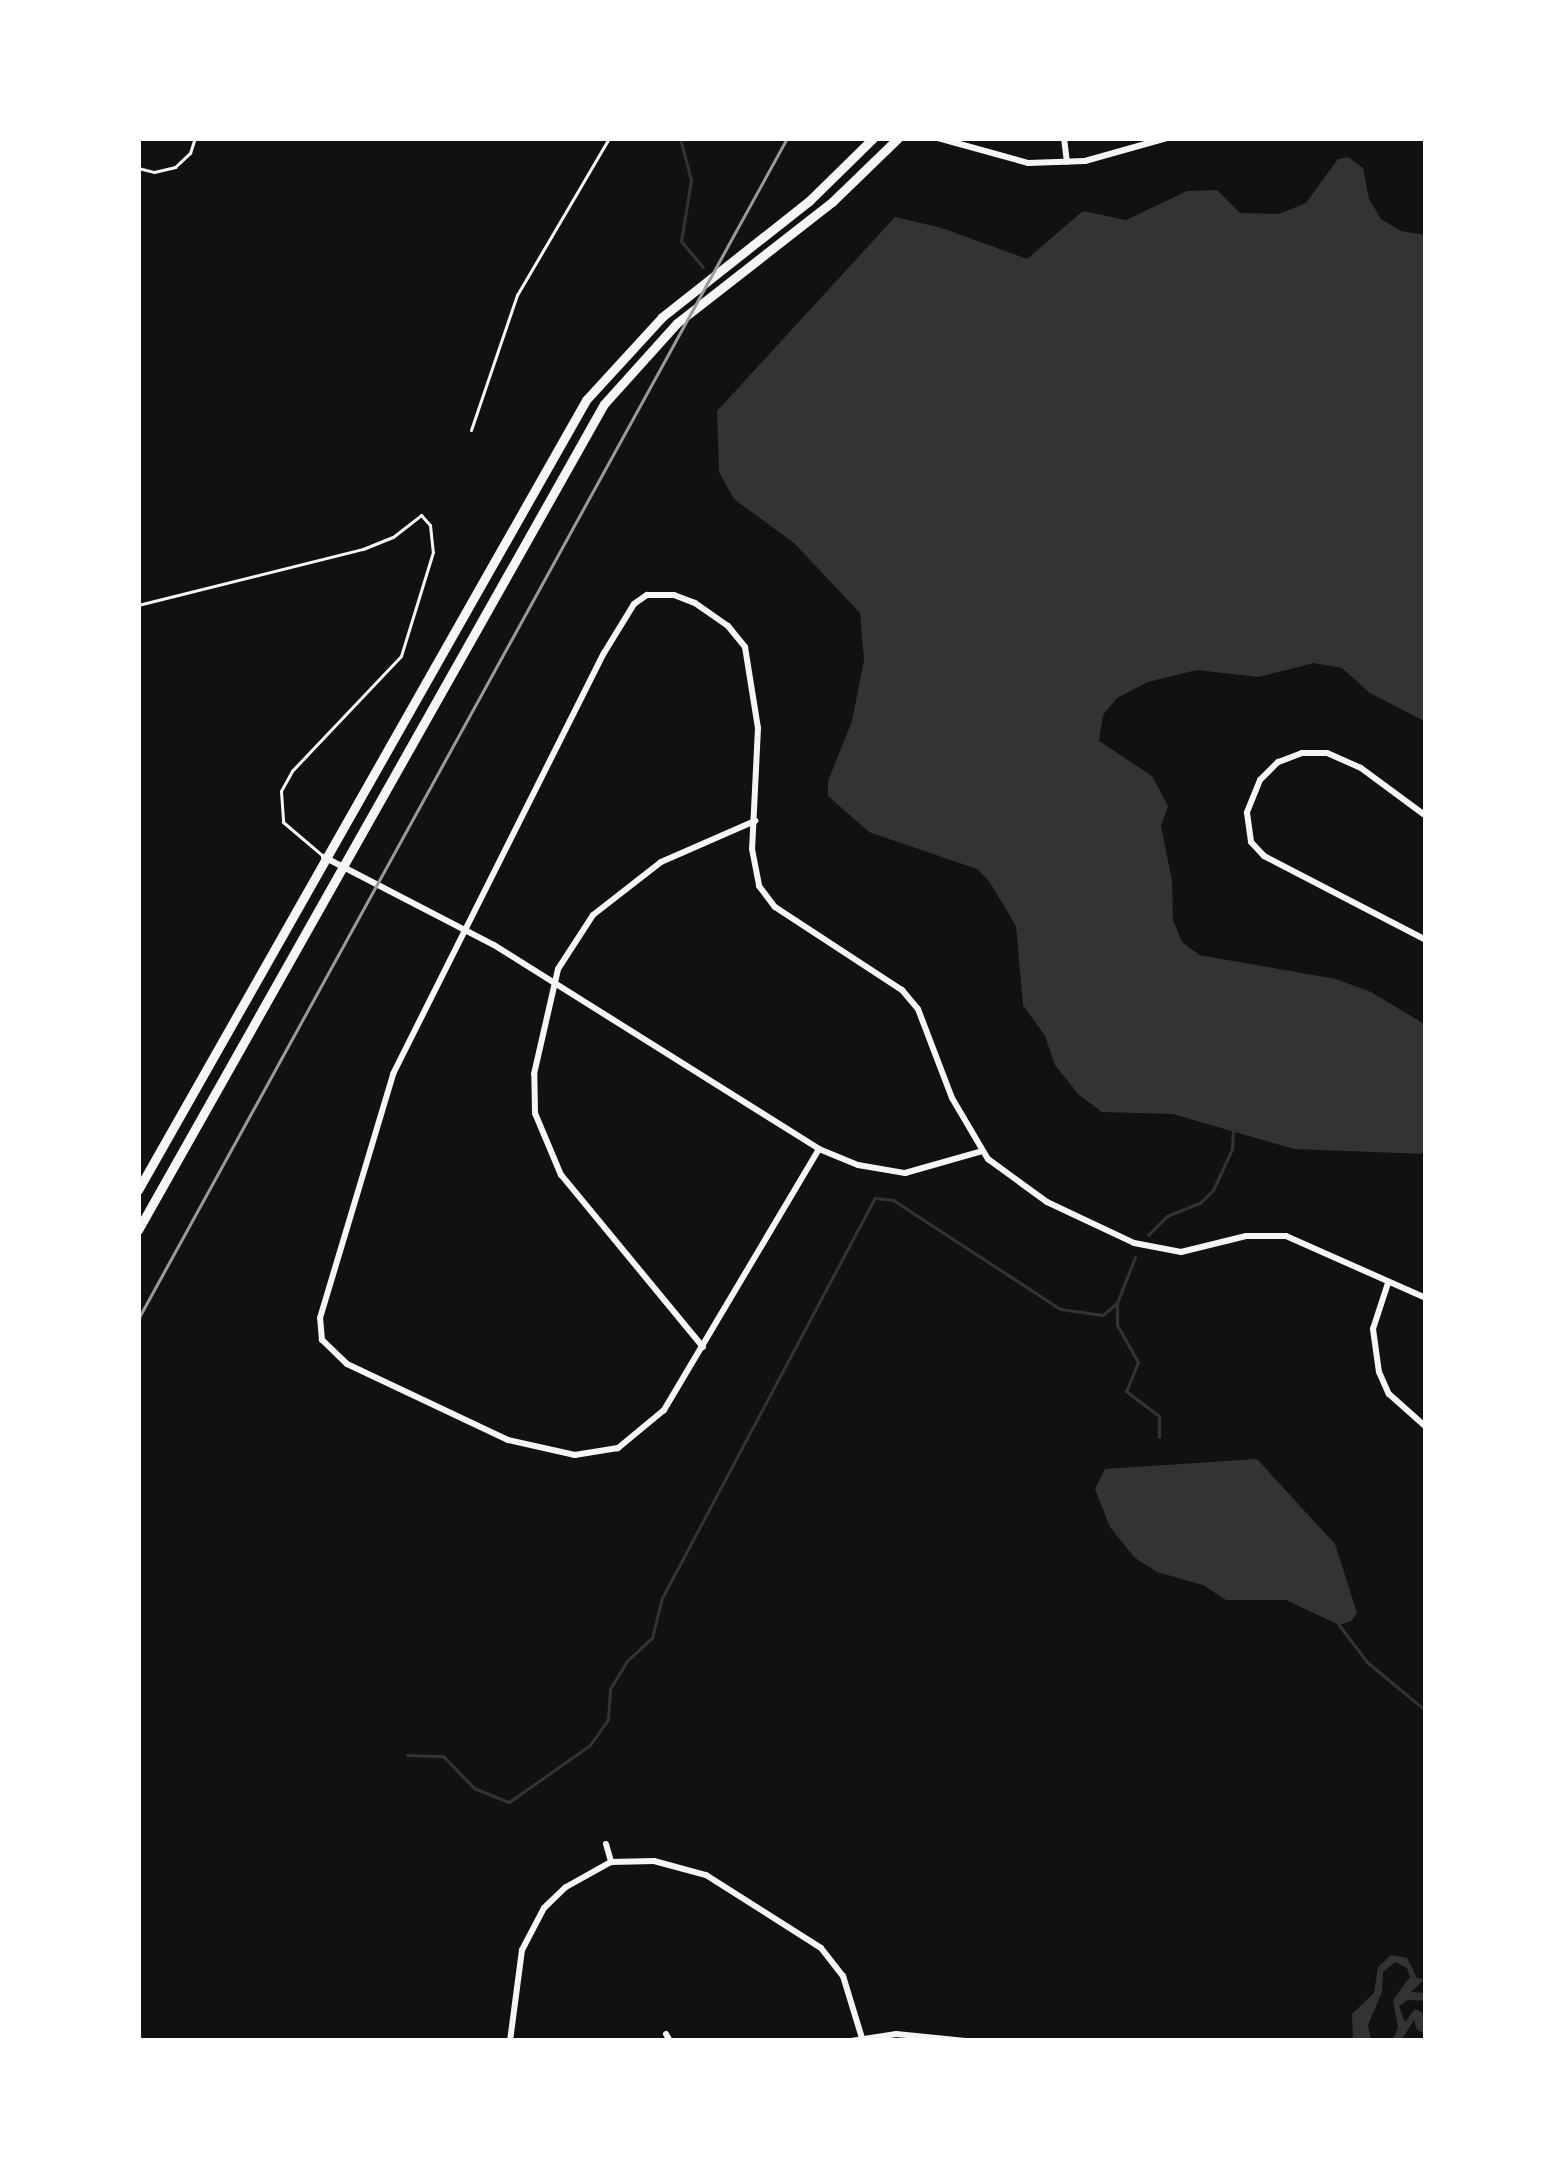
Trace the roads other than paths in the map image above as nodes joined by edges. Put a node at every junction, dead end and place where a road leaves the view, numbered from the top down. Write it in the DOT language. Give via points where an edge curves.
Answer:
graph roads {
  1 [pos="195,138"];
  2 [pos="609,138"];
  3 [pos="873,138"];
  4 [pos="898,138"];
  5 [pos="938,138"];
  6 [pos="1064,138"];
  7 [pos="1167,138"];
  8 [pos="1067,162"];
  9 [pos="138,168"];
  10 [pos="471,430"];
  11 [pos="138,605"];
  12 [pos="1426,816"];
  13 [pos="755,821"];
  14 [pos="324,857"];
  15 [pos="341,867"];
  16 [pos="465,932"];
  17 [pos="1426,940"];
  18 [pos="554,981"];
  19 [pos="819,1149"];
  20 [pos="982,1151"];
  21 [pos="138,1190"];
  22 [pos="138,1230"];
  23 [pos="1388,1283"];
  24 [pos="1426,1298"];
  25 [pos="703,1347"];
  26 [pos="1426,1427"];
  27 [pos="606,1844"];
  28 [pos="611,1862"];
  29 [pos="862,2038"];
  30 [pos="511,2041"];
  31 [pos="851,2041"];
  32 [pos="966,2041"];
  1 -- 9 [label="lane" via="175,167"];
  2 -- 10 [label="lane" via="517,295"];
  3 -- 14 [label="main road" via="809,201 662,317 586,400"];
  4 -- 15 [label="main road" via="832,202 677,323 615,388"];
  5 -- 8 [label="street" via="996,158"];
  6 -- 8 [label="street"];
  7 -- 8 [label="street"];
  11 -- 14 [label="lane" via="363,549 421,515 433,531 401,656 280,791 284,822"];
  12 -- 17 [label="street" via="1361,767 1327,753 1278,762 1260,779 1247,813 1251,842 1264,856"];
  13 -- 16 [label="street" via="758,728 745,647 695,603 644,596 615,633"];
  13 -- 18 [label="street" via="688,847 619,890 574,940"];
  13 -- 20 [label="street" via="753,870 766,899 902,990"];
  14 -- 15 [label="street"];
  14 -- 21 [label="main road"];
  15 -- 16 [label="street"];
  15 -- 22 [label="main road"];
  16 -- 18 [label="street"];
  16 -- 25 [label="street" via="392,1074 320,1318 322,1340 347,1364 456,1418 575,1456 604,1454 636,1438"];
  18 -- 19 [label="street"];
  18 -- 25 [label="street" via="534,1074 543,1143 593,1217"];
  19 -- 20 [label="street" via="905,1173"];
  19 -- 25 [label="street"];
  20 -- 23 [label="street" via="1047,1202 1134,1243 1180,1252 1286,1236"];
  23 -- 24 [label="street"];
  23 -- 26 [label="street" via="1373,1329 1379,1372 1389,1394"];
  27 -- 28 [label="street"];
  28 -- 29 [label="street" via="687,1867 809,1938 843,1976"];
  28 -- 30 [label="street" via="566,1887 528,1934"];
  29 -- 31 [label="street"];
  29 -- 32 [label="street"];
}
